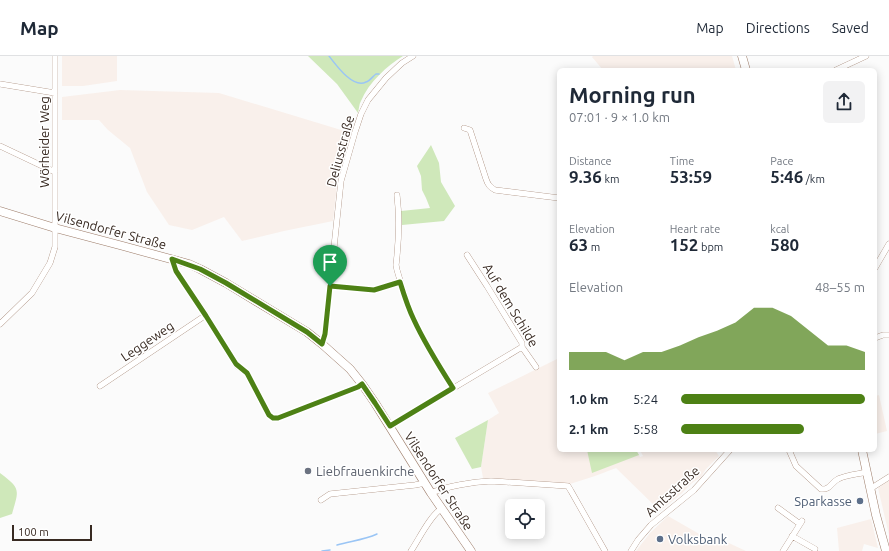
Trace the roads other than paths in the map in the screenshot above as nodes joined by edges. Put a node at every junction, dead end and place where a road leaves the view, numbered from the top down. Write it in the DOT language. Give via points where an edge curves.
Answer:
graph roads {
  1 [pos="55,56"];
  2 [pos="413,56"];
  3 [pos="742,56"];
  4 [pos="866,56"];
  5 [pos="745,68"];
  6 [pos="840,68"];
  7 [pos="0,84"];
  8 [pos="55,93"];
  9 [pos="464,128"];
  10 [pos="0,146"];
  11 [pos="55,172"];
  12 [pos="397,195"];
  13 [pos="557,198"];
  14 [pos="0,211"];
  15 [pos="55,228"];
  16 [pos="889,244"];
  17 [pos="467,255"];
  18 [pos="172,259"];
  19 [pos="877,265"];
  20 [pos="400,282"];
  21 [pos="330,286"];
  22 [pos="206,316"];
  23 [pos="0,324"];
  24 [pos="889,335"];
  25 [pos="877,336"];
  26 [pos="322,344"];
  27 [pos="522,347"];
  28 [pos="536,367"];
  29 [pos="362,384"];
  30 [pos="100,386"];
  31 [pos="453,388"];
  32 [pos="390,426"];
  33 [pos="728,452"];
  34 [pos="790,452"];
  35 [pos="862,452"];
  36 [pos="867,472"];
  37 [pos="889,477"];
  38 [pos="425,483"];
  39 [pos="870,489"];
  40 [pos="431,493"];
  41 [pos="321,500"];
  42 [pos="441,508"];
  43 [pos="778,508"];
  44 [pos="792,536"];
  45 [pos="815,549"];
  46 [pos="411,551"];
  47 [pos="471,551"];
  48 [pos="605,551"];
  49 [pos="631,551"];
  50 [pos="783,551"];
  51 [pos="886,551"];
  1 -- 8 [label="street, Wörheider Weg"];
  2 -- 21 [label="street, Deliusstraße" via="386,78 368,100 361,114 341,181"];
  3 -- 5 [label="main road"];
  4 -- 6 [label="street"];
  7 -- 8 [label="street"];
  8 -- 11 [label="street, Wörheider Weg"];
  9 -- 13 [label="street" via="470,130 488,185 495,190"];
  10 -- 11 [label="street"];
  11 -- 15 [label="street, Wörheider Weg"];
  12 -- 20 [label="street" via="400,226 396,265"];
  14 -- 15 [label="main road, Vilsendorfer Straße"];
  15 -- 18 [label="main road, Vilsendorfer Straße"];
  15 -- 23 [label="street, Wörheider Weg" via="55,247 42,278 32,293"];
  16 -- 19 [label="street"];
  17 -- 27 [label="street, Auf dem Schilde" via="522,343"];
  18 -- 22 [label="street" via="176,271"];
  18 -- 26 [label="main road, Vilsendorfer Straße" via="200,269 226,283 307,332"];
  20 -- 21 [label="street" via="374,290"];
  20 -- 31 [label="street" via="414,321"];
  21 -- 26 [label="street, Deliusstraße"];
  22 -- 29 [label="street" via="236,364 247,373 273,418"];
  22 -- 30 [label="street, Leggeweg"];
  24 -- 25 [label="street"];
  26 -- 29 [label="main road, Vilsendorfer Straße"];
  27 -- 28 [label="street, Auf dem Schilde"];
  27 -- 31 [label="street"];
  29 -- 32 [label="main road, Vilsendorfer Straße"];
  31 -- 32 [label="street"];
  32 -- 38 [label="main road, Vilsendorfer Straße"];
  33 -- 49 [label="street, Amtsstraße" via="694,490 648,528"];
  34 -- 36 [label="street" via="796,466 821,489 827,489 840,478"];
  35 -- 36 [label="main road"];
  36 -- 39 [label="main road"];
  37 -- 39 [label="street"];
  38 -- 40 [label="main road, Vilsendorfer Straße"];
  38 -- 41 [label="street" via="330,494"];
  39 -- 51 [label="main road"];
  40 -- 42 [label="main road, Vilsendorfer Straße"];
  40 -- 48 [label="street" via="491,481 568,486"];
  42 -- 46 [label="street"];
  42 -- 47 [label="main road, Vilsendorfer Straße"];
  43 -- 44 [label="street" via="801,522"];
  44 -- 45 [label="street"];
  44 -- 50 [label="street"];
}
